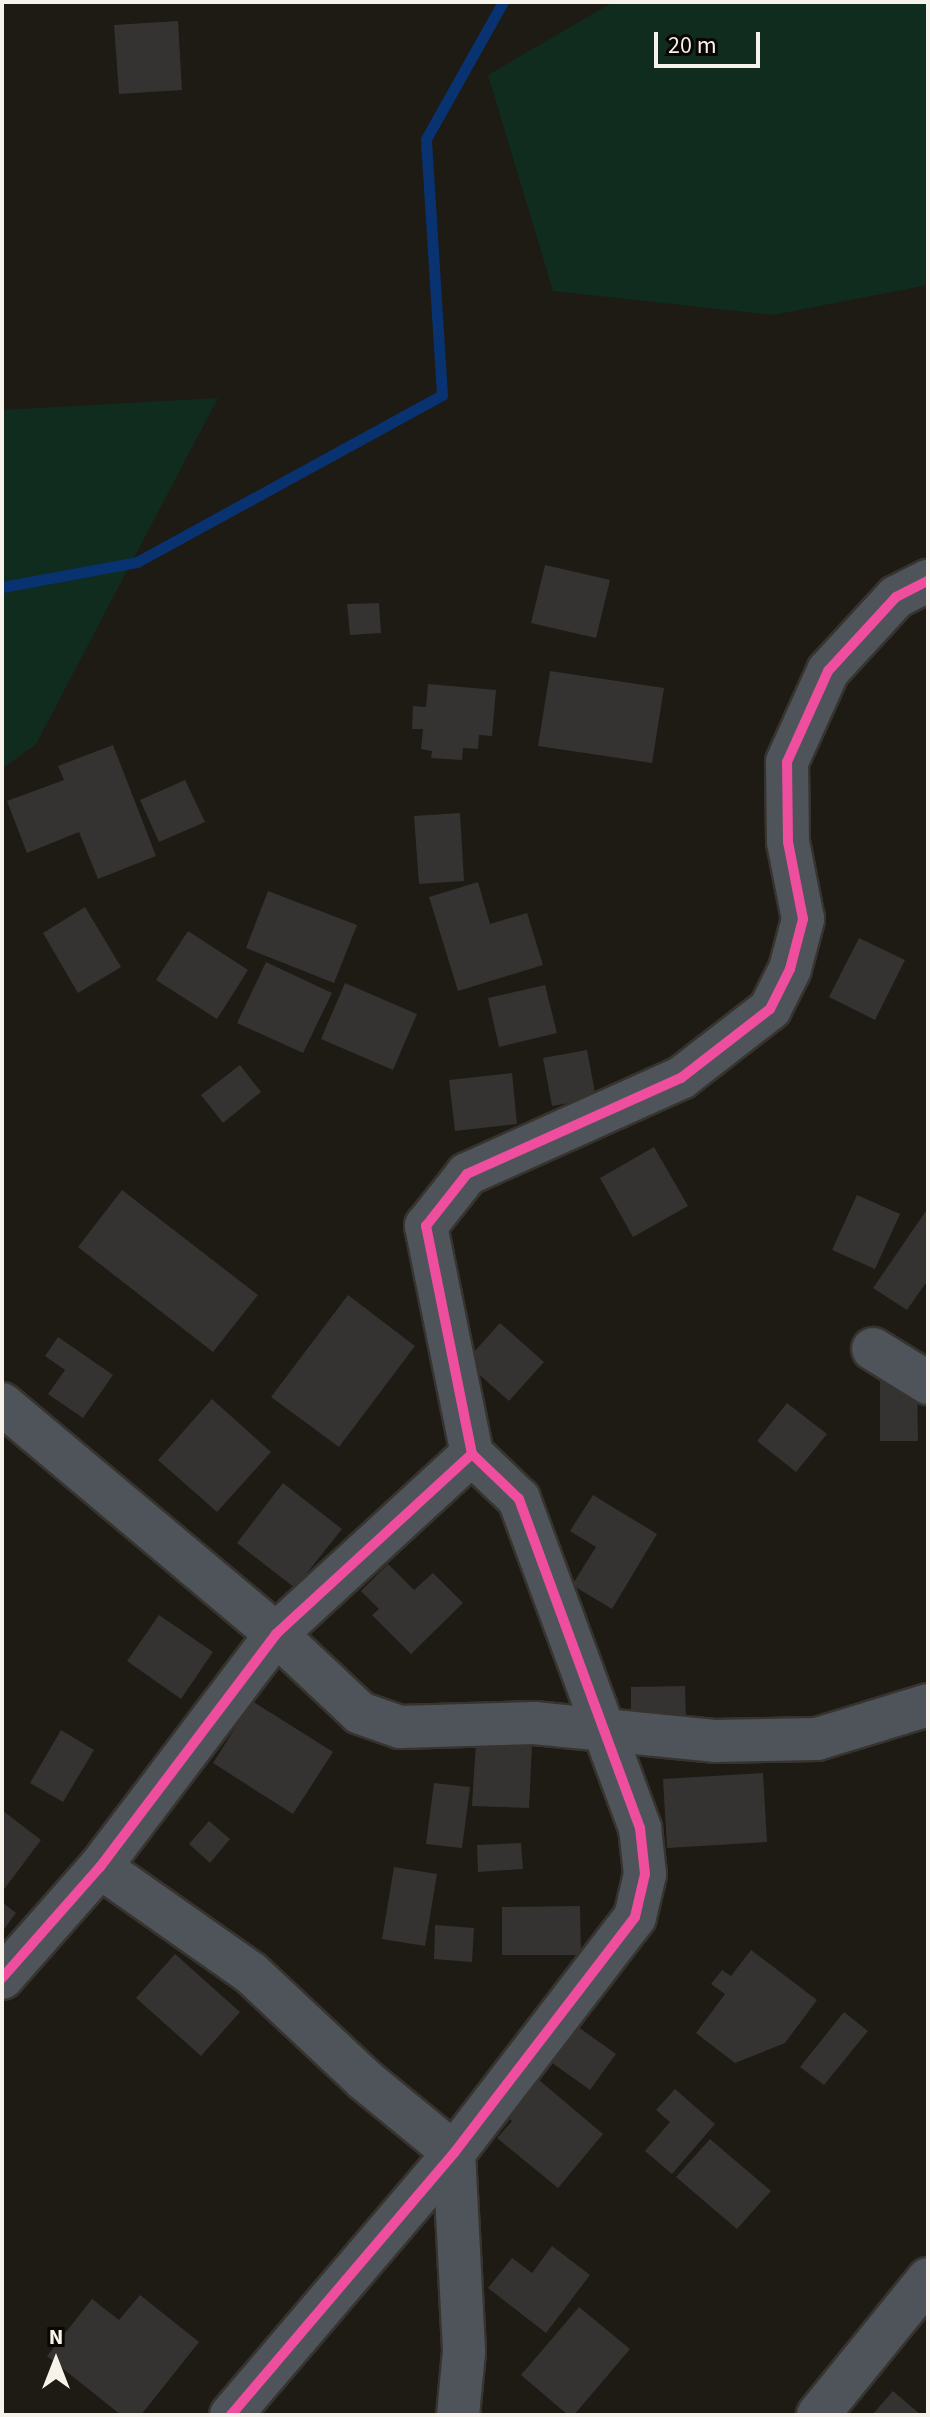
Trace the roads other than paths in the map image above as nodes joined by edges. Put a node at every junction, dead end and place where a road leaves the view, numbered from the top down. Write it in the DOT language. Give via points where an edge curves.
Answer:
graph roads {
  1 [pos="928,581"];
  2 [pos="873,1349"];
  3 [pos="928,1383"];
  4 [pos="2,1404"];
  5 [pos="472,1454"];
  6 [pos="276,1634"];
  7 [pos="928,1705"];
  8 [pos="600,1730"];
  9 [pos="100,1867"];
  10 [pos="2,1978"];
  11 [pos="454,2153"];
  12 [pos="928,2279"];
  13 [pos="231,2415"];
  14 [pos="458,2415"];
  15 [pos="818,2415"];
  1 -- 5 [label="street" via="896,597 828,671 787,762 788,842 803,919 790,969 770,1009 681,1078 467,1174 426,1226"];
  2 -- 3 [label="street"];
  4 -- 6 [label="street"];
  5 -- 6 [label="street"];
  5 -- 8 [label="street" via="519,1499"];
  6 -- 8 [label="street" via="360,1713 400,1727 534,1723"];
  6 -- 9 [label="street"];
  7 -- 8 [label="street" via="817,1739 714,1741"];
  8 -- 11 [label="street" via="640,1828 645,1874 635,1917"];
  9 -- 10 [label="street"];
  9 -- 11 [label="street" via="251,1973 365,2080"];
  11 -- 13 [label="street"];
  11 -- 14 [label="street" via="464,2352"];
  12 -- 15 [label="street"];
}
